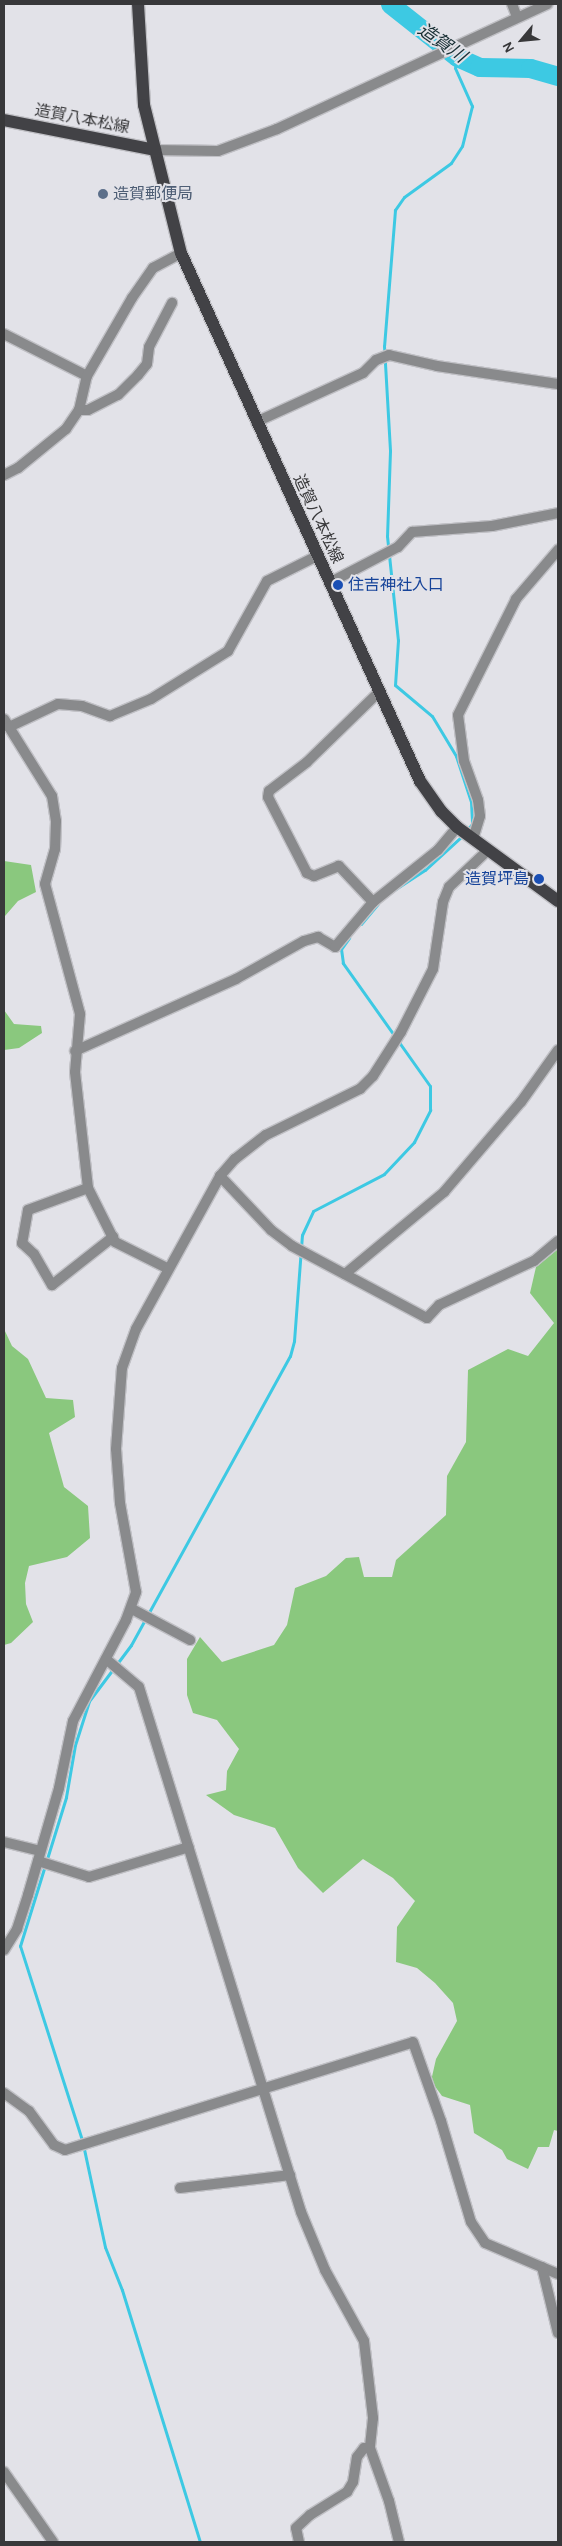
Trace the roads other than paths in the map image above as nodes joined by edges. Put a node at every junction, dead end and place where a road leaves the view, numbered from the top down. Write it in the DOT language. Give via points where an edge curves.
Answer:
graph roads {
  1 [pos="138,4"];
  2 [pos="512,4"];
  3 [pos="548,4"];
  4 [pos="517,17"];
  5 [pos="4,120"];
  6 [pos="155,150"];
  7 [pos="181,253"];
  8 [pos="172,303"];
  9 [pos="4,334"];
  10 [pos="87,376"];
  11 [pos="558,384"];
  12 [pos="79,410"];
  13 [pos="256,422"];
  14 [pos="4,475"];
  15 [pos="558,513"];
  16 [pos="558,550"];
  17 [pos="317,556"];
  18 [pos="330,583"];
  19 [pos="379,692"];
  20 [pos="6,723"];
  21 [pos="458,828"];
  22 [pos="472,838"];
  23 [pos="488,850"];
  24 [pos="558,901"];
  25 [pos="373,902"];
  26 [pos="75,1050"];
  27 [pos="558,1050"];
  28 [pos="220,1176"];
  29 [pos="88,1188"];
  30 [pos="113,1237"];
  31 [pos="558,1241"];
  32 [pos="167,1268"];
  33 [pos="345,1274"];
  34 [pos="135,1611"];
  35 [pos="190,1640"];
  36 [pos="110,1654"];
  37 [pos="4,1842"];
  38 [pos="189,1847"];
  39 [pos="38,1856"];
  40 [pos="4,1950"];
  41 [pos="264,2087"];
  42 [pos="4,2093"];
  43 [pos="290,2175"];
  44 [pos="180,2188"];
  45 [pos="542,2267"];
  46 [pos="558,2274"];
  47 [pos="558,2333"];
  48 [pos="370,2448"];
  49 [pos="4,2472"];
  50 [pos="53,2542"];
  51 [pos="299,2542"];
  52 [pos="399,2542"];
  1 -- 6 [label="main road, 造賀八本松線" via="144,105"];
  2 -- 4 [label="street"];
  3 -- 4 [label="street"];
  4 -- 6 [label="street" via="277,129 218,151"];
  5 -- 6 [label="main road, 造賀八本松線"];
  6 -- 7 [label="main road, 造賀八本松線"];
  7 -- 10 [label="street" via="153,268"];
  7 -- 13 [label="main road, 造賀八本松線"];
  8 -- 12 [label="street" via="149,347 147,364 138,375 118,395 88,410"];
  9 -- 10 [label="street"];
  10 -- 12 [label="street"];
  11 -- 13 [label="street" via="437,366 389,355 376,360 363,373"];
  12 -- 14 [label="street" via="66,429 18,468"];
  13 -- 17 [label="main road, 造賀八本松線"];
  15 -- 18 [label="street" via="492,526 412,532 398,547"];
  16 -- 22 [label="street" via="516,599 458,715 464,761 478,800 480,816"];
  17 -- 18 [label="main road, 造賀八本松線"];
  17 -- 20 [label="street" via="267,582 228,651 151,699 110,716 82,706 58,704"];
  18 -- 19 [label="main road, 造賀八本松線"];
  19 -- 21 [label="main road, 造賀八本松線" via="420,782"];
  19 -- 25 [label="street" via="307,762 269,791 268,797 307,873 314,876 339,866"];
  20 -- 26 [label="street" via="52,796 56,821 55,849 45,884 80,1014"];
  21 -- 22 [label="main road, 造賀八本松線"];
  21 -- 25 [label="street" via="438,850"];
  22 -- 23 [label="main road, 造賀八本松線"];
  23 -- 24 [label="main road, 造賀八本松線"];
  23 -- 28 [label="street" via="449,887 443,902 433,969 389,1052 360,1089 266,1135 234,1159"];
  25 -- 26 [label="street" via="334,947 318,937 304,941 236,979"];
  26 -- 29 [label="street"];
  27 -- 33 [label="street" via="521,1102 444,1192"];
  28 -- 32 [label="street"];
  28 -- 33 [label="street" via="292,1246"];
  29 -- 30 [label="street"];
  29 -- 30 [label="street" via="28,1210 22,1243 34,1254 52,1285"];
  30 -- 32 [label="street" via="115,1242"];
  31 -- 33 [label="street" via="534,1261 439,1305 427,1318"];
  32 -- 34 [label="street" via="136,1329 122,1368 116,1449 120,1503 136,1592"];
  34 -- 35 [label="street"];
  34 -- 36 [label="street"];
  36 -- 38 [label="street" via="122,1672 139,1687"];
  36 -- 39 [label="street" via="72,1721 59,1788"];
  37 -- 39 [label="street"];
  38 -- 39 [label="street" via="89,1878"];
  38 -- 41 [label="street"];
  39 -- 40 [label="street" via="17,1929"];
  41 -- 42 [label="street" via="65,2150 54,2145 30,2111"];
  41 -- 43 [label="street"];
  41 -- 45 [label="street" via="413,2042 471,2222 485,2243"];
  43 -- 44 [label="street"];
  43 -- 48 [label="street" via="324,2270 364,2341 373,2418"];
  45 -- 46 [label="street"];
  45 -- 47 [label="street"];
  48 -- 51 [label="street" via="364,2448 357,2457 353,2482 347,2492 310,2515 296,2528"];
  48 -- 52 [label="street" via="389,2501"];
  49 -- 50 [label="street"];
}
